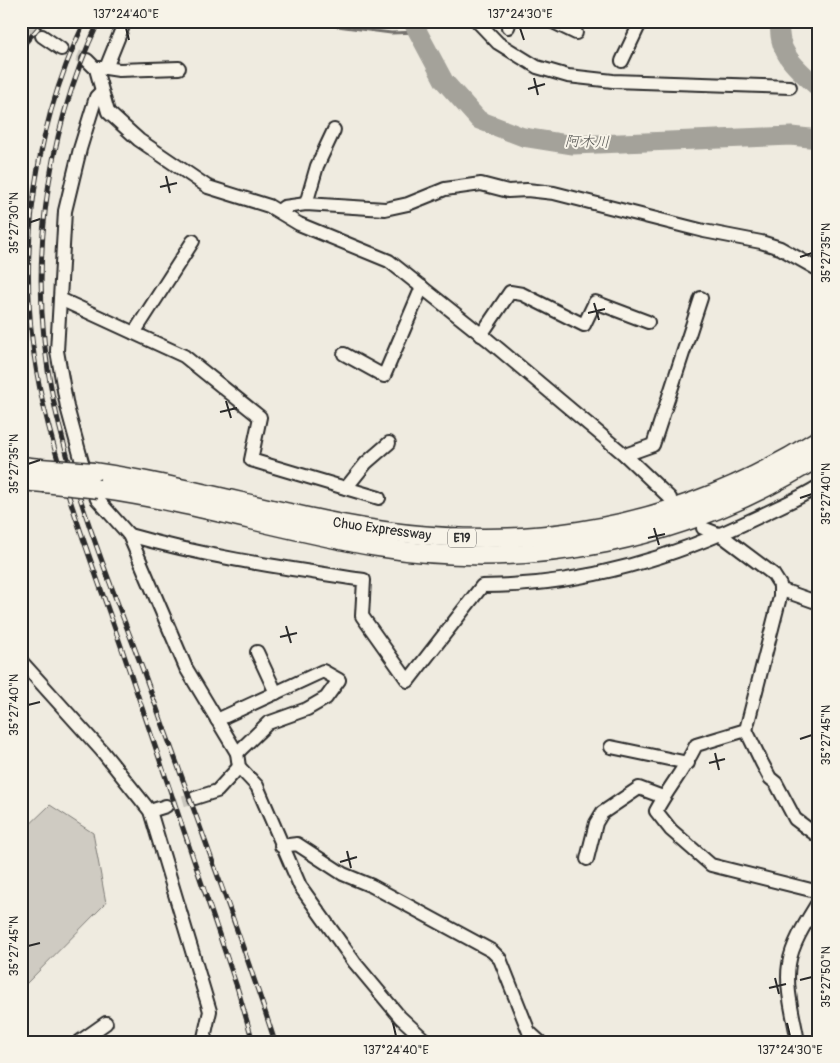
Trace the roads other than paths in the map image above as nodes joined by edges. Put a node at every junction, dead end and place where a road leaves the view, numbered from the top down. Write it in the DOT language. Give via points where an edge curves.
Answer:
graph roads {
  1 [pos="125,21"];
  2 [pos="477,21"];
  3 [pos="551,21"];
  4 [pos="641,21"];
  5 [pos="576,32"];
  6 [pos="42,36"];
  7 [pos="61,49"];
  8 [pos="622,61"];
  9 [pos="96,65"];
  10 [pos="179,68"];
  11 [pos="790,87"];
  12 [pos="101,92"];
  13 [pos="334,130"];
  14 [pos="306,204"];
  15 [pos="279,211"];
  16 [pos="193,241"];
  17 [pos="819,270"];
  18 [pos="422,287"];
  19 [pos="701,298"];
  20 [pos="60,299"];
  21 [pos="648,322"];
  22 [pos="134,332"];
  23 [pos="481,335"];
  24 [pos="344,354"];
  25 [pos="819,439"];
  26 [pos="389,443"];
  27 [pos="625,455"];
  28 [pos="819,457"];
  29 [pos="21,466"];
  30 [pos="42,475"];
  31 [pos="21,481"];
  32 [pos="819,486"];
  33 [pos="346,488"];
  34 [pos="379,498"];
  35 [pos="670,498"];
  36 [pos="703,528"];
  37 [pos="129,535"];
  38 [pos="721,535"];
  39 [pos="780,592"];
  40 [pos="819,603"];
  41 [pos="257,652"];
  42 [pos="21,661"];
  43 [pos="276,693"];
  44 [pos="218,720"];
  45 [pos="746,730"];
  46 [pos="612,747"];
  47 [pos="237,753"];
  48 [pos="688,763"];
  49 [pos="239,767"];
  50 [pos="663,797"];
  51 [pos="195,798"];
  52 [pos="166,806"];
  53 [pos="150,811"];
  54 [pos="819,837"];
  55 [pos="281,846"];
  56 [pos="587,859"];
  57 [pos="819,892"];
  58 [pos="819,900"];
  59 [pos="106,1023"];
  60 [pos="79,1042"];
  61 [pos="203,1042"];
  62 [pos="427,1042"];
  63 [pos="540,1042"];
  64 [pos="798,1042"];
  1 -- 9 [label="street"];
  2 -- 11 [label="street" via="498,43 537,67 568,76 613,81"];
  3 -- 5 [label="street"];
  4 -- 8 [label="street"];
  6 -- 7 [label="street"];
  9 -- 10 [label="street" via="119,70"];
  9 -- 12 [label="street"];
  12 -- 15 [label="street" via="108,112 121,126 176,166 216,191"];
  12 -- 20 [label="street" via="96,97 80,149 65,212"];
  13 -- 14 [label="street" via="317,166"];
  14 -- 15 [label="street" via="284,207"];
  14 -- 17 [label="street" via="385,209 418,201 444,189 481,184 508,191 554,193 761,242 780,248"];
  15 -- 18 [label="street" via="299,224 389,261"];
  16 -- 22 [label="street"];
  18 -- 23 [label="street"];
  18 -- 24 [label="street" via="384,376"];
  19 -- 27 [label="street" via="653,445"];
  20 -- 22 [label="street"];
  20 -- 37 [label="street" via="58,351 67,407 82,462 97,498"];
  21 -- 23 [label="street" via="596,302 584,325 522,294 510,292"];
  22 -- 33 [label="street" via="184,356 260,417 251,460"];
  23 -- 27 [label="street"];
  25 -- 30 [label="highway, Chuo Expressway / E19, bridge" via="759,473 691,504 596,528 525,537 479,539 375,530 146,480 93,472"];
  26 -- 33 [label="street" via="366,463"];
  27 -- 35 [label="street"];
  28 -- 30 [label="highway, Chuo Expressway / E19, bridge" via="746,498 642,536 582,549 490,556 378,547"];
  29 -- 30 [label="highway, Chuo Expressway / E19"];
  30 -- 31 [label="highway, Chuo Expressway / E19"];
  32 -- 38 [label="street"];
  33 -- 34 [label="street"];
  36 -- 38 [label="street"];
  37 -- 38 [label="street" via="170,547 364,580 362,616 408,681 482,586 512,586 601,574"];
  37 -- 44 [label="street" via="186,668"];
  38 -- 39 [label="street" via="773,574 780,585"];
  39 -- 40 [label="street"];
  39 -- 45 [label="street"];
  41 -- 43 [label="street"];
  42 -- 53 [label="street" via="96,744"];
  43 -- 44 [label="street"];
  43 -- 47 [label="street" via="323,671 338,680 326,698 307,709 268,723"];
  44 -- 47 [label="street"];
  45 -- 48 [label="street" via="696,745"];
  45 -- 54 [label="street" via="770,778 796,819"];
  46 -- 48 [label="street"];
  47 -- 49 [label="street"];
  48 -- 50 [label="street"];
  49 -- 51 [label="street" via="217,791"];
  49 -- 55 [label="street" via="257,786"];
  50 -- 56 [label="street" via="639,788 602,813 596,823"];
  50 -- 57 [label="street" via="656,811 671,830 711,865"];
  52 -- 53 [label="street"];
  53 -- 61 [label="street" via="210,1011"];
  55 -- 62 [label="street" via="300,886 355,963 400,1017"];
  55 -- 63 [label="street" via="297,844 343,874 372,886 492,951 500,959 529,1032"];
  58 -- 64 [label="street" via="789,963 791,1003"];
  59 -- 60 [label="street"];
}
